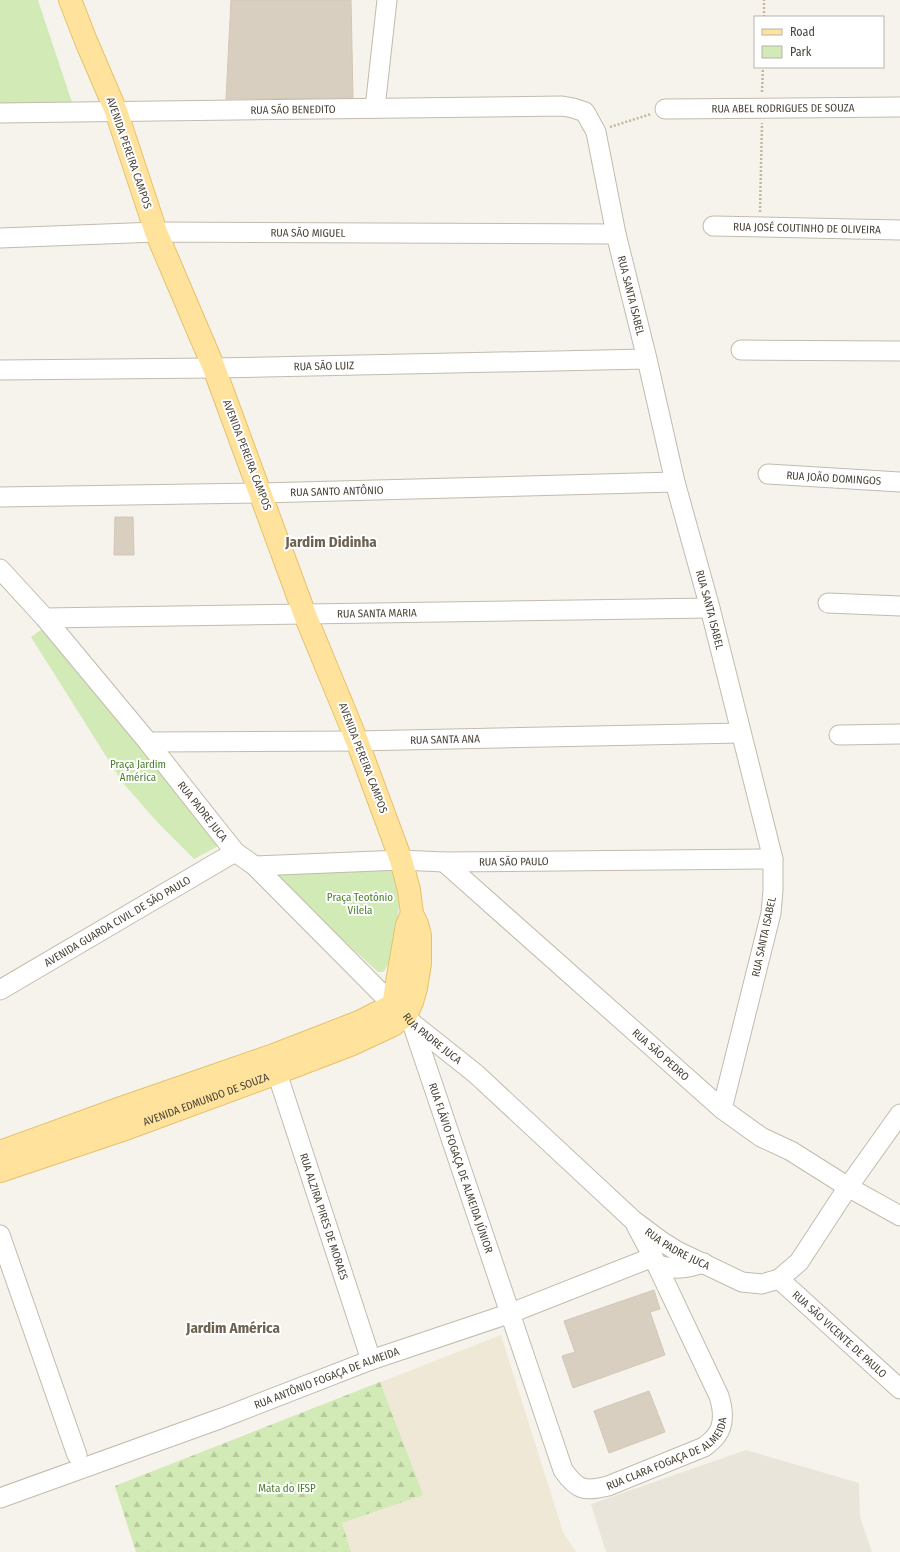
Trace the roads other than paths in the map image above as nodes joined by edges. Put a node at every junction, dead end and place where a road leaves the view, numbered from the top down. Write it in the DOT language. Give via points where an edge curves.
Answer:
graph roads {
  1 [pos="70,0"];
  2 [pos="388,0"];
  3 [pos="900,107"];
  4 [pos="375,108"];
  5 [pos="665,109"];
  6 [pos="116,111"];
  7 [pos="585,112"];
  8 [pos="0,113"];
  9 [pos="713,226"];
  10 [pos="900,230"];
  11 [pos="156,232"];
  12 [pos="616,234"];
  13 [pos="0,238"];
  14 [pos="741,350"];
  15 [pos="900,351"];
  16 [pos="647,359"];
  17 [pos="214,368"];
  18 [pos="0,370"];
  19 [pos="768,474"];
  20 [pos="675,482"];
  21 [pos="900,482"];
  22 [pos="261,493"];
  23 [pos="0,497"];
  24 [pos="0,569"];
  25 [pos="828,603"];
  26 [pos="900,606"];
  27 [pos="710,608"];
  28 [pos="306,615"];
  29 [pos="45,618"];
  30 [pos="741,733"];
  31 [pos="900,734"];
  32 [pos="839,735"];
  33 [pos="357,741"];
  34 [pos="148,742"];
  35 [pos="235,852"];
  36 [pos="773,859"];
  37 [pos="401,860"];
  38 [pos="444,862"];
  39 [pos="255,866"];
  40 [pos="0,990"];
  41 [pos="404,1014"];
  42 [pos="277,1073"];
  43 [pos="722,1109"];
  44 [pos="900,1114"];
  45 [pos="0,1152"];
  46 [pos="0,1171"];
  47 [pos="848,1187"];
  48 [pos="900,1216"];
  49 [pos="633,1220"];
  50 [pos="0,1235"];
  51 [pos="655,1261"];
  52 [pos="704,1263"];
  53 [pos="779,1279"];
  54 [pos="511,1313"];
  55 [pos="371,1360"];
  56 [pos="900,1389"];
  57 [pos="77,1455"];
  58 [pos="0,1498"];
  1 -- 6 [label="main road, AVENIDA PEREIRA CAMPOS"];
  2 -- 4 [label="street"];
  3 -- 5 [label="street, RUA ABEL RODRIGUES DE SOUZA"];
  4 -- 6 [label="street, RUA SÃO BENEDITO"];
  4 -- 7 [label="street, RUA SÃO BENEDITO" via="562,106"];
  6 -- 8 [label="street, RUA SÃO BENEDITO"];
  6 -- 11 [label="main road, AVENIDA PEREIRA CAMPOS"];
  7 -- 12 [label="street, RUA SANTA ISABEL" via="596,132"];
  9 -- 10 [label="street, RUA JOSÉ COUTINHO DE OLIVEIRA"];
  11 -- 12 [label="street, RUA SÃO MIGUEL"];
  11 -- 13 [label="street, RUA SÃO MIGUEL"];
  11 -- 17 [label="main road, AVENIDA PEREIRA CAMPOS"];
  12 -- 16 [label="street, RUA SANTA ISABEL"];
  14 -- 15 [label="street"];
  16 -- 17 [label="street, RUA SÃO LUIZ"];
  16 -- 20 [label="street, RUA SANTA ISABEL"];
  17 -- 18 [label="street, RUA SÃO LUIZ"];
  17 -- 22 [label="main road, AVENIDA PEREIRA CAMPOS"];
  19 -- 21 [label="street, RUA JOÃO DOMINGOS"];
  20 -- 22 [label="street, RUA SANTO ANTÔNIO"];
  20 -- 27 [label="street, RUA SANTA ISABEL"];
  22 -- 23 [label="street, RUA SANTO ANTÔNIO"];
  22 -- 28 [label="main road, AVENIDA PEREIRA CAMPOS"];
  24 -- 29 [label="street, RUA PADRE JUCA"];
  25 -- 26 [label="street"];
  27 -- 28 [label="street, RUA SANTA MARIA"];
  27 -- 30 [label="street, RUA SANTA ISABEL"];
  28 -- 29 [label="street, RUA SANTA MARIA"];
  28 -- 33 [label="main road, AVENIDA PEREIRA CAMPOS"];
  29 -- 34 [label="street, RUA PADRE JUCA"];
  30 -- 33 [label="street, RUA SANTA ANA"];
  30 -- 36 [label="street, RUA SANTA ISABEL"];
  31 -- 32 [label="street"];
  33 -- 34 [label="street, RUA SANTA ANA"];
  33 -- 37 [label="main road, AVENIDA PEREIRA CAMPOS"];
  34 -- 35 [label="street, RUA PADRE JUCA"];
  35 -- 39 [label="street, RUA PADRE JUCA"];
  35 -- 40 [label="street, AVENIDA GUARDA CIVIL DE SÃO PAULO"];
  36 -- 38 [label="street, RUA SÃO PAULO"];
  36 -- 43 [label="street, RUA SANTA ISABEL" via="771,913"];
  37 -- 38 [label="street, RUA SÃO PAULO"];
  37 -- 39 [label="street, RUA SÃO PAULO"];
  37 -- 41 [label="main road, AVENIDA PEREIRA CAMPOS" via="412,914 420,936 420,963 416,988"];
  38 -- 43 [label="street, RUA SÃO PEDRO"];
  39 -- 41 [label="street, RUA PADRE JUCA"];
  41 -- 42 [label="main road, AVENIDA EDMUNDO DE SOUZA" via="393,1025 350,1045"];
  41 -- 45 [label="main road, AVENIDA EDMUNDO DE SOUZA" via="359,1022 274,1055"];
  41 -- 49 [label="street, RUA PADRE JUCA" via="476,1074"];
  41 -- 54 [label="street, RUA FLÁVIO FOGAÇA DE ALMEIDA JÚNIOR"];
  42 -- 46 [label="main road, AVENIDA EDMUNDO DE SOUZA" via="128,1128"];
  42 -- 55 [label="street, RUA ALZIRA PIRES DE MORAES"];
  43 -- 47 [label="street, RUA SÃO PEDRO" via="761,1137 791,1151"];
  44 -- 47 [label="street, RUA PADRE JUCA"];
  47 -- 48 [label="street, RUA SÃO PEDRO"];
  47 -- 53 [label="street, RUA PADRE JUCA" via="799,1262"];
  49 -- 51 [label="street, RUA CLARA FOGAÇA DE ALMEIDA"];
  49 -- 52 [label="street, RUA PADRE JUCA" via="661,1241"];
  50 -- 57 [label="street"];
  51 -- 52 [label="street" via="673,1269"];
  51 -- 54 [label="street, RUA ANTÔNIO FOGAÇA DE ALMEIDA"];
  51 -- 54 [label="street, RUA CLARA FOGAÇA DE ALMEIDA" via="719,1396 723,1408 722,1424 716,1436 704,1447 608,1486 581,1489 571,1482 563,1470"];
  52 -- 53 [label="street, RUA PADRE JUCA" via="742,1282 762,1284"];
  53 -- 56 [label="street, RUA SÃO VICENTE DE PAULO"];
  54 -- 55 [label="street, RUA ANTÔNIO FOGAÇA DE ALMEIDA"];
  55 -- 58 [label="street, RUA ANTÔNIO FOGAÇA DE ALMEIDA" via="222,1418"];
}
